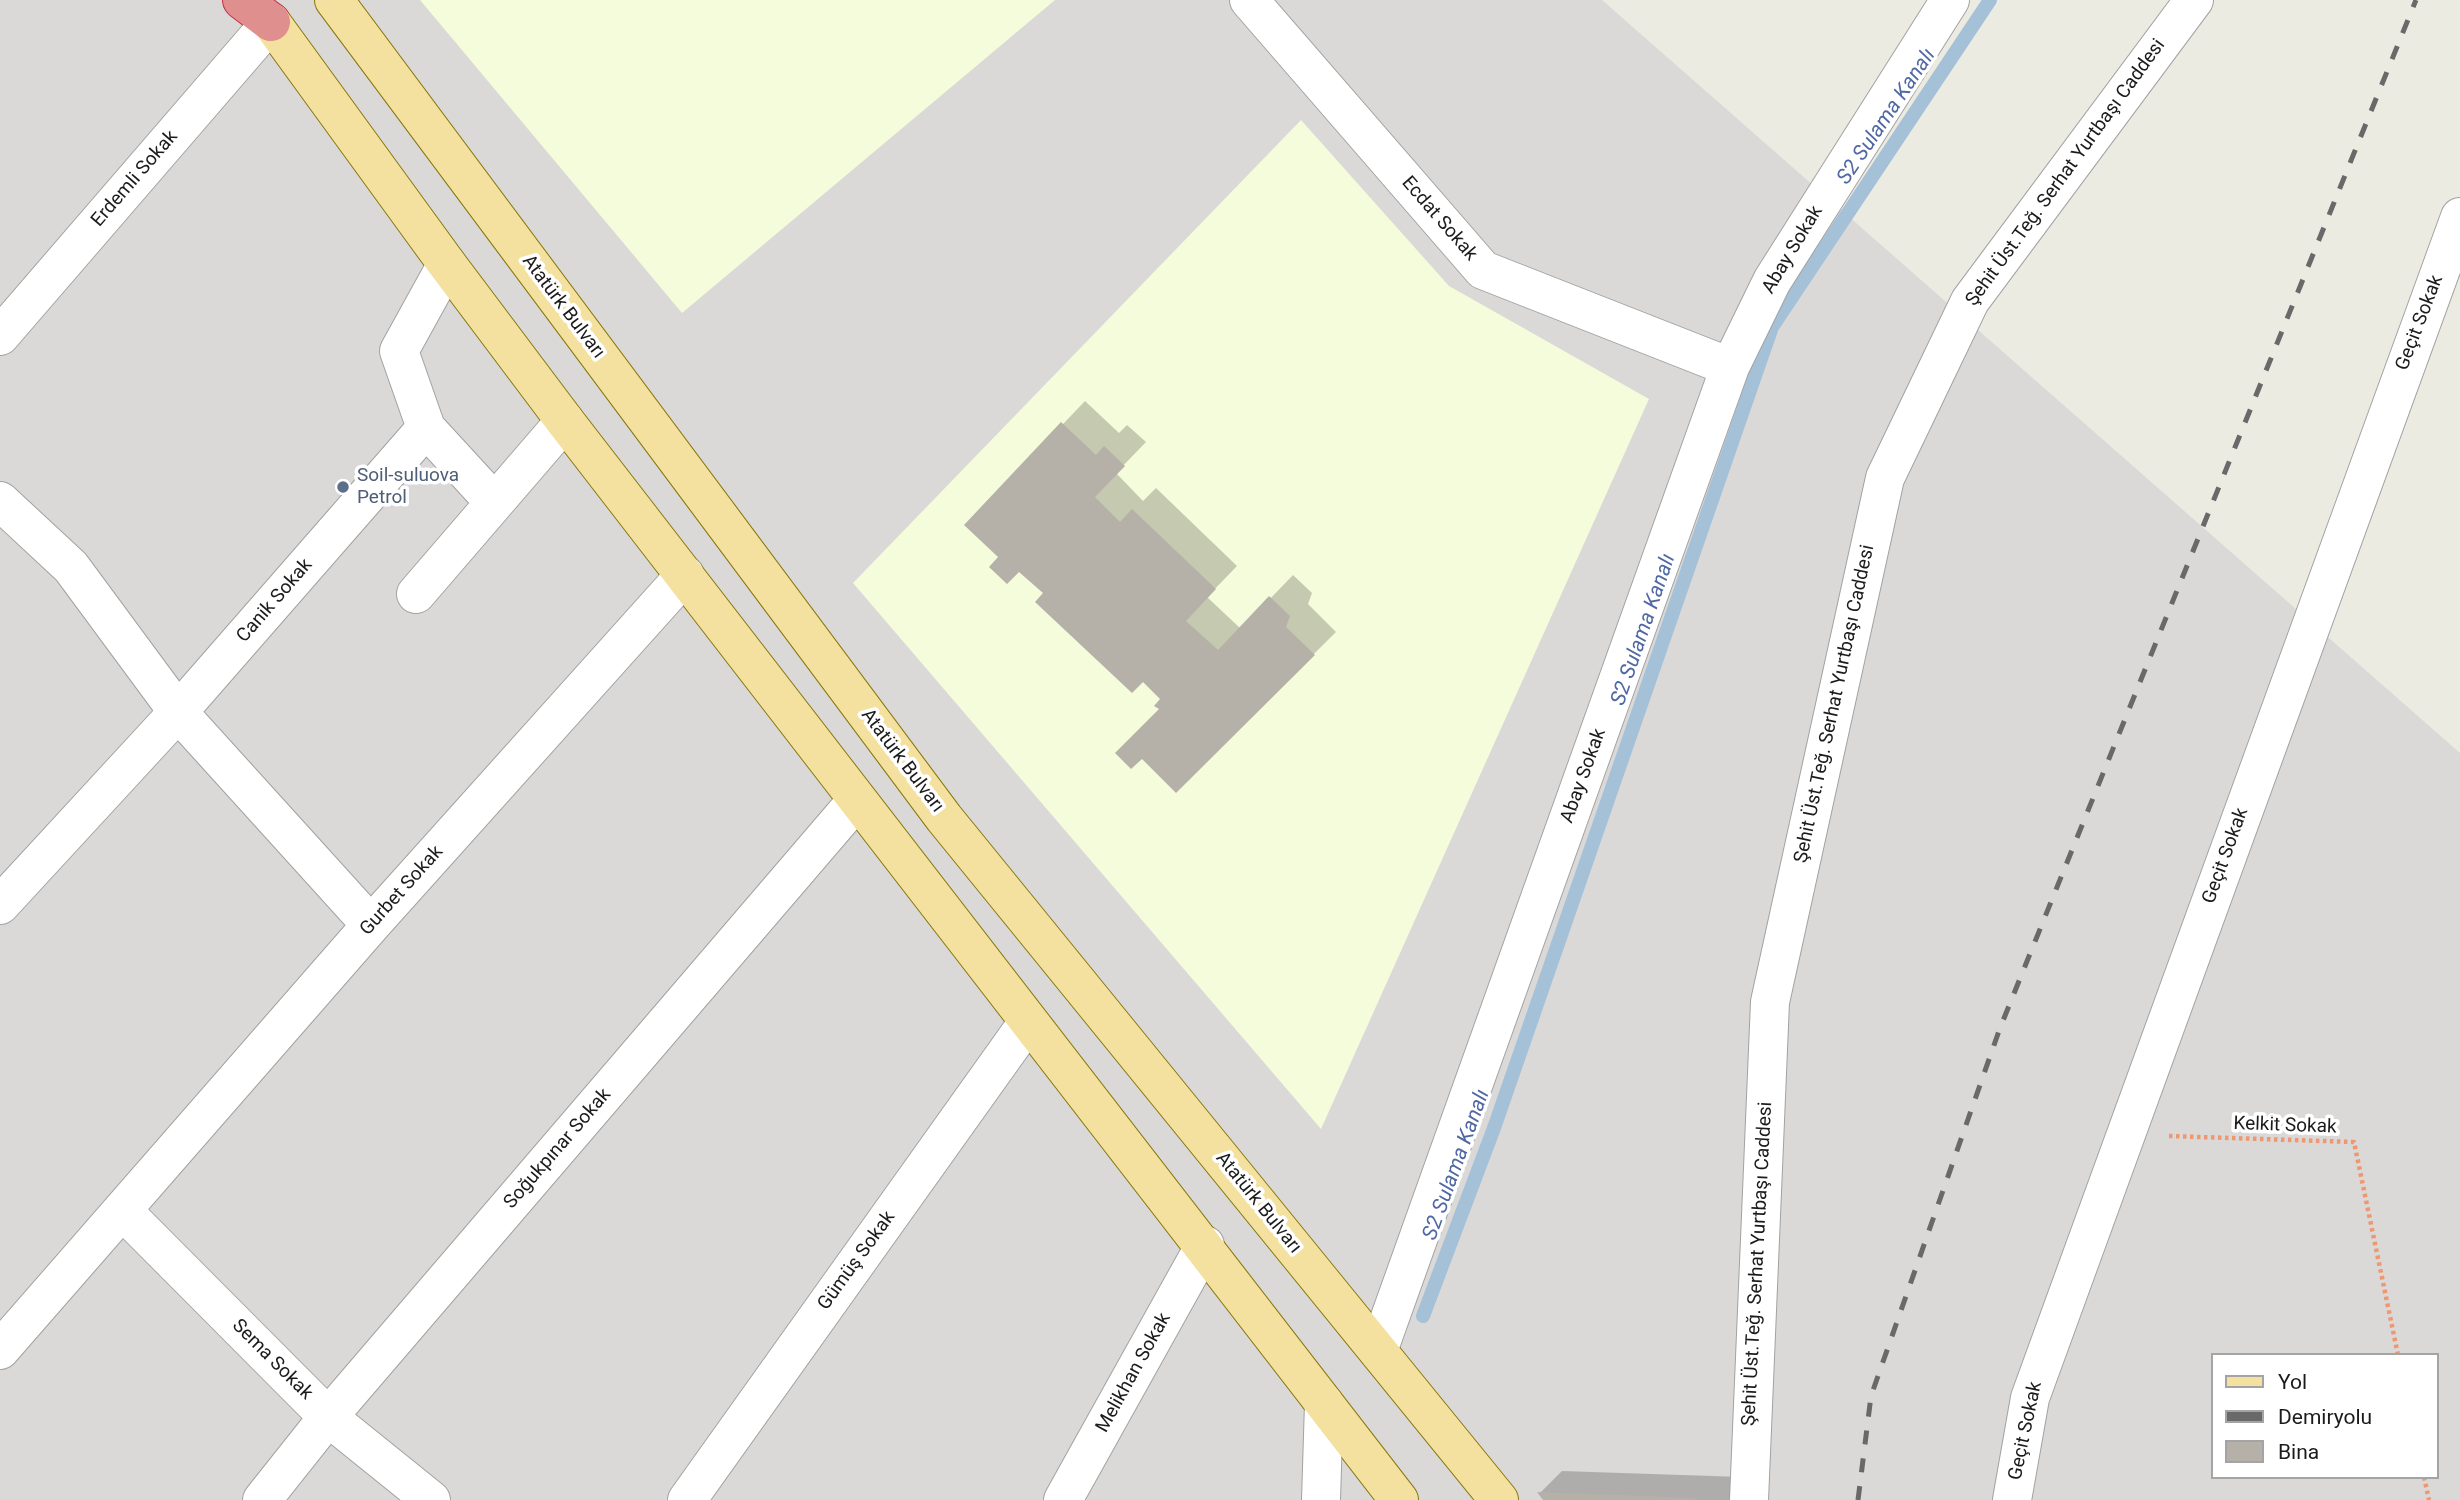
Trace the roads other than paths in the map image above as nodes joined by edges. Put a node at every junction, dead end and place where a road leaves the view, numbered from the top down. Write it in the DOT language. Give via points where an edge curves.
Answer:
graph roads {
  1 [pos="334,0"];
  2 [pos="1249,0"];
  3 [pos="1950,0"];
  4 [pos="2193,0"];
  5 [pos="256,7"];
  6 [pos="2460,217"];
  7 [pos="447,264"];
  8 [pos="0,336"];
  9 [pos="1730,368"];
  10 [pos="565,421"];
  11 [pos="426,428"];
  12 [pos="0,500"];
  13 [pos="494,502"];
  14 [pos="685,575"];
  15 [pos="416,594"];
  16 [pos="178,712"];
  17 [pos="857,800"];
  18 [pos="0,905"];
  19 [pos="372,925"];
  20 [pos="1028,1021"];
  21 [pos="122,1210"];
  22 [pos="1205,1245"];
  23 [pos="0,1350"];
  24 [pos="1378,1351"];
  25 [pos="1324,1403"];
  26 [pos="328,1417"];
  27 [pos="262,1500"];
  28 [pos="431,1500"];
  29 [pos="687,1500"];
  30 [pos="1063,1500"];
  31 [pos="1321,1500"];
  32 [pos="1399,1500"];
  33 [pos="1499,1500"];
  34 [pos="1749,1500"];
  35 [pos="2012,1500"];
  1 -- 24 [label="main road, Atatürk Bulvarı" via="944,818"];
  2 -- 9 [label="street, Ecdat Sokak" via="1483,270"];
  3 -- 9 [label="street, Abay Sokak" via="1772,281"];
  4 -- 34 [label="street, Şehit Üst.Teğ. Serhat Yurtbaşı Caddesi" via="1970,301 1885,478 1770,1002"];
  5 -- 7 [label="main road"];
  5 -- 8 [label="street, Erdemli Sokak"];
  6 -- 35 [label="street, Geçit Sokak" via="2030,1398"];
  7 -- 10 [label="main road"];
  7 -- 11 [label="street" via="399,351"];
  9 -- 24 [label="street, Abay Sokak"];
  10 -- 13 [label="street"];
  10 -- 14 [label="main road"];
  11 -- 13 [label="street"];
  11 -- 16 [label="street, Canik Sokak"];
  12 -- 16 [label="street" via="71,567"];
  13 -- 15 [label="street"];
  14 -- 17 [label="main road"];
  14 -- 19 [label="street, Gurbet Sokak"];
  16 -- 18 [label="street, Canik Sokak"];
  16 -- 19 [label="street"];
  17 -- 20 [label="main road"];
  17 -- 26 [label="street, Soğukpınar Sokak"];
  19 -- 21 [label="street, Gurbet Sokak"];
  20 -- 22 [label="main road"];
  20 -- 29 [label="street, Gümüş Sokak"];
  21 -- 23 [label="street, Gurbet Sokak"];
  21 -- 26 [label="street, Sema Sokak"];
  22 -- 25 [label="main road"];
  22 -- 30 [label="street, Melikhan Sokak"];
  24 -- 33 [label="main road, Atatürk Bulvarı"];
  25 -- 31 [label="street"];
  25 -- 32 [label="main road"];
  26 -- 27 [label="street, Soğukpınar Sokak"];
  26 -- 28 [label="street, Sema Sokak"];
}
